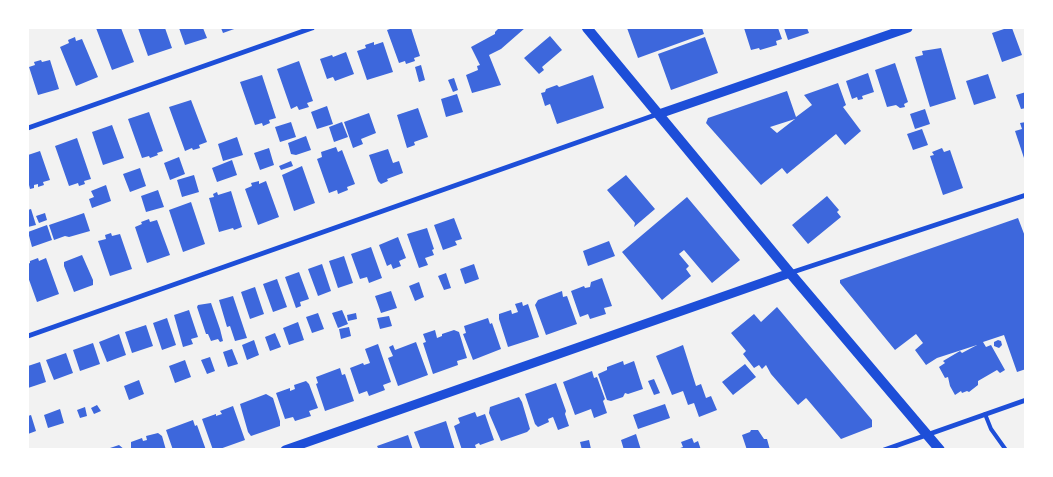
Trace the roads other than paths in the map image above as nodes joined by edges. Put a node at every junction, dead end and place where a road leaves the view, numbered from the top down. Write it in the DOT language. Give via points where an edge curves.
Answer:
graph roads {
  1 [pos="312,28"];
  2 [pos="587,28"];
  3 [pos="908,28"];
  4 [pos="659,114"];
  5 [pos="28,128"];
  6 [pos="1026,195"];
  7 [pos="790,274"];
  8 [pos="28,336"];
  9 [pos="1026,400"];
  10 [pos="984,414"];
  11 [pos="926,434"];
  12 [pos="285,450"];
  13 [pos="884,450"];
  14 [pos="940,450"];
  15 [pos="1006,450"];
  1 -- 5 [label="street"];
  2 -- 4 [label="main road"];
  3 -- 4 [label="street"];
  4 -- 7 [label="main road"];
  4 -- 8 [label="street"];
  6 -- 7 [label="street"];
  7 -- 11 [label="main road"];
  7 -- 12 [label="street"];
  9 -- 10 [label="street"];
  10 -- 11 [label="street"];
  10 -- 15 [label="lane" via="990,429"];
  11 -- 13 [label="street"];
  11 -- 14 [label="main road"];
}
